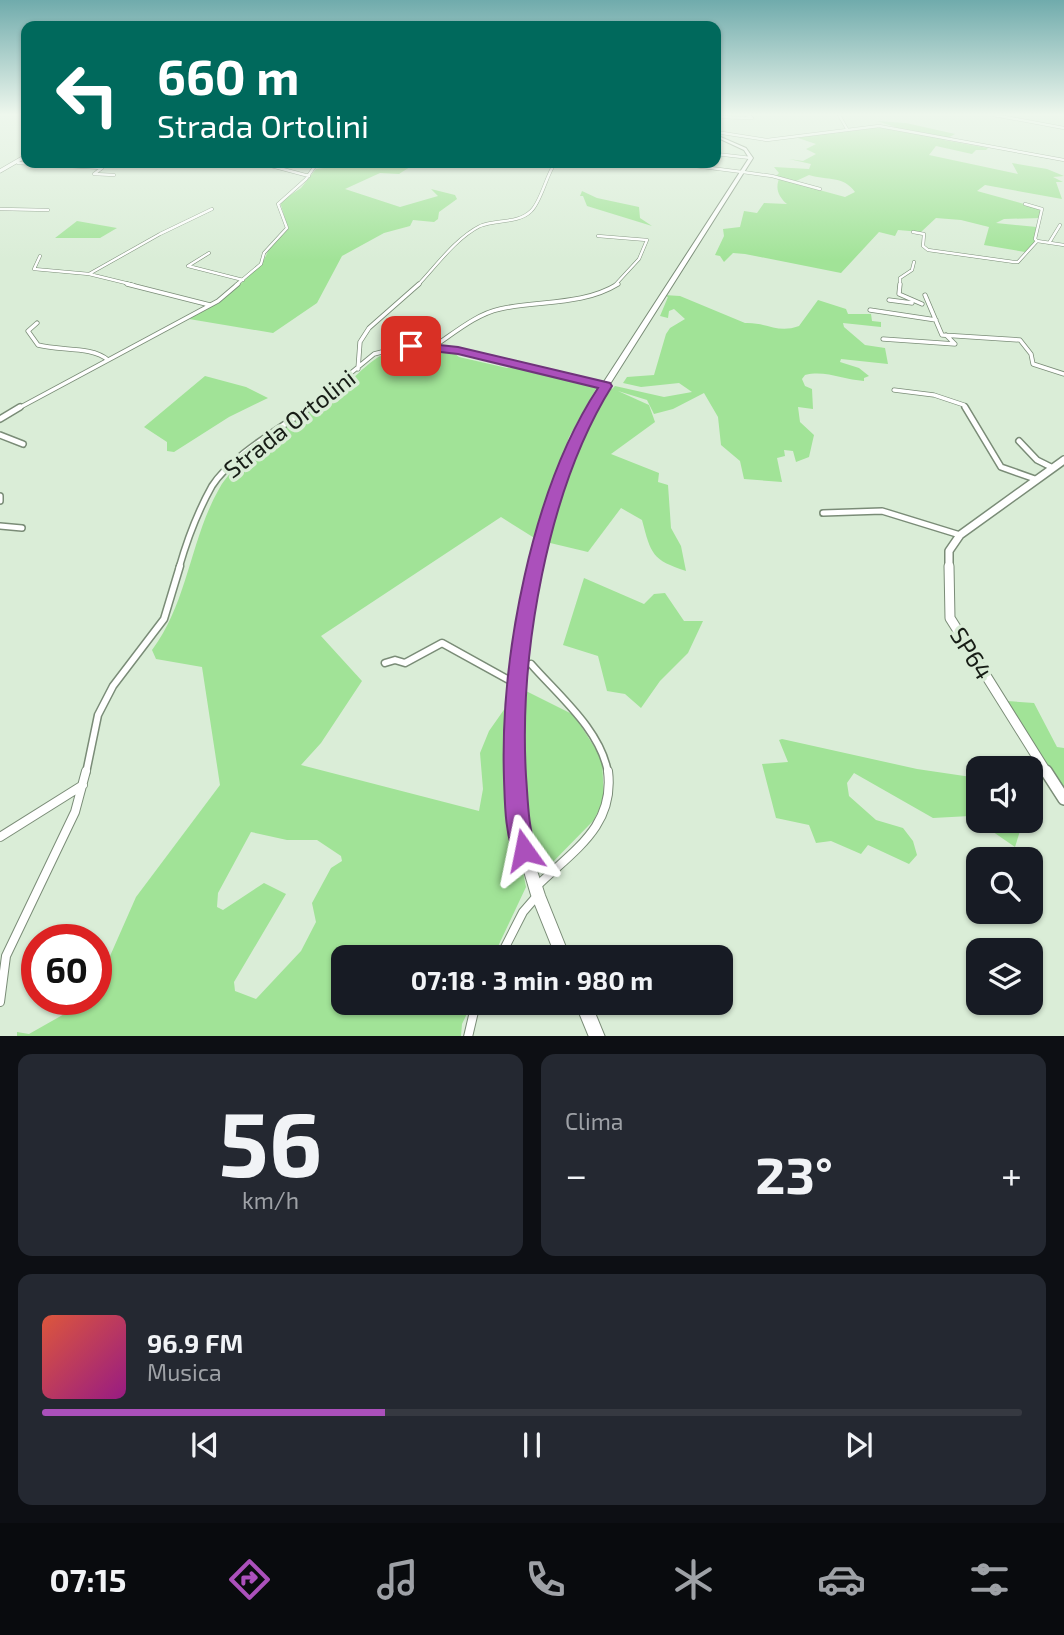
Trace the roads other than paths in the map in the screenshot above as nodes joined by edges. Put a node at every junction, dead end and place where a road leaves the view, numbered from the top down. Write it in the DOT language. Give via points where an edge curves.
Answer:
graph roads {
  1 [pos="18,163"];
  2 [pos="748,163"];
  3 [pos="90,168"];
  4 [pos="279,168"];
  5 [pos="314,168"];
  6 [pos="552,168"];
  7 [pos="711,168"];
  8 [pos="0,171"];
  9 [pos="742,172"];
  10 [pos="114,175"];
  11 [pos="309,176"];
  12 [pos="820,189"];
  13 [pos="1025,204"];
  14 [pos="0,209"];
  15 [pos="212,209"];
  16 [pos="48,210"];
  17 [pos="1060,225"];
  18 [pos="913,232"];
  19 [pos="598,236"];
  20 [pos="1037,241"];
  21 [pos="1049,243"];
  22 [pos="1064,245"];
  23 [pos="209,253"];
  24 [pos="40,256"];
  25 [pos="914,262"];
  26 [pos="89,274"];
  27 [pos="243,280"];
  28 [pos="925,295"];
  29 [pos="889,300"];
  30 [pos="922,304"];
  31 [pos="210,305"];
  32 [pos="929,305"];
  33 [pos="870,310"];
  34 [pos="936,320"];
  35 [pos="37,323"];
  36 [pos="946,335"];
  37 [pos="883,339"];
  38 [pos="433,346"];
  39 [pos="108,360"];
  40 [pos="358,369"];
  41 [pos="1064,374"];
  42 [pos="605,386"];
  43 [pos="894,390"];
  44 [pos="0,419"];
  45 [pos="0,435"];
  46 [pos="1019,441"];
  47 [pos="23,444"];
  48 [pos="1064,460"];
  49 [pos="1051,467"];
  50 [pos="1035,479"];
  51 [pos="823,513"];
  52 [pos="0,526"];
  53 [pos="22,528"];
  54 [pos="960,535"];
  55 [pos="384,663"];
  56 [pos="531,664"];
  57 [pos="518,685"];
  58 [pos="83,785"];
  59 [pos="1064,799"];
  60 [pos="0,837"];
  61 [pos="536,891"];
  62 [pos="506,945"];
  63 [pos="558,945"];
  64 [pos="0,1002"];
  65 [pos="473,1015"];
  66 [pos="588,1015"];
  67 [pos="468,1036"];
  68 [pos="597,1036"];
  1 -- 8 [label="main road"];
  2 -- 9 [label="main road"];
  3 -- 10 [label="street" via="104,169 94,174"];
  4 -- 11 [label="street"];
  5 -- 11 [label="street"];
  6 -- 40 [label="street" via="533,210 467,234 369,328 360,342"];
  7 -- 9 [label="street"];
  9 -- 12 [label="street"];
  9 -- 42 [label="main road"];
  11 -- 27 [label="street" via="278,204 287,228"];
  13 -- 20 [label="street" via="1042,209"];
  14 -- 16 [label="street"];
  15 -- 26 [label="street"];
  17 -- 21 [label="street"];
  18 -- 20 [label="street" via="924,234 923,246 928,250 1014,262"];
  19 -- 38 [label="street" via="647,240 639,259 617,284 590,296 498,309"];
  20 -- 21 [label="street"];
  21 -- 22 [label="street"];
  23 -- 27 [label="street" via="188,266"];
  24 -- 26 [label="street" via="34,269"];
  25 -- 30 [label="street" via="912,270 900,278 899,294"];
  26 -- 31 [label="street"];
  27 -- 31 [label="street"];
  28 -- 32 [label="street"];
  29 -- 30 [label="street"];
  30 -- 32 [label="street"];
  31 -- 39 [label="street"];
  32 -- 34 [label="street"];
  33 -- 34 [label="street"];
  34 -- 36 [label="street"];
  35 -- 39 [label="street" via="28,331 38,345 93,351"];
  36 -- 37 [label="street" via="955,344"];
  36 -- 41 [label="street" via="1020,340 1031,354 1031,363"];
  38 -- 40 [label="street, Strada Ortolini" via="386,349"];
  38 -- 42 [label="street, Strada Ortolini"];
  39 -- 44 [label="street"];
  40 -- 58 [label="street, Strada Ortolini" via="232,464 213,485 186,544 164,619 98,715"];
  42 -- 57 [label="main road" via="577,436 551,507 527,612"];
  43 -- 50 [label="street" via="964,405 1001,467"];
  45 -- 47 [label="street"];
  46 -- 49 [label="street"];
  48 -- 49 [label="street"];
  49 -- 50 [label="street"];
  50 -- 54 [label="street"];
  51 -- 54 [label="street" via="882,511"];
  52 -- 53 [label="street"];
  54 -- 59 [label="street, SP64 / SP64" via="949,551 950,618"];
  55 -- 57 [label="street" via="405,663 442,643"];
  56 -- 61 [label="street" via="594,737 609,772 606,810"];
  57 -- 61 [label="main road" via="513,727 518,831"];
  58 -- 60 [label="street"];
  58 -- 64 [label="street, Strada Ortolini" via="65,838 6,956"];
  61 -- 62 [label="street"];
  61 -- 63 [label="main road"];
  65 -- 67 [label="street"];
  66 -- 68 [label="main road"];
}
